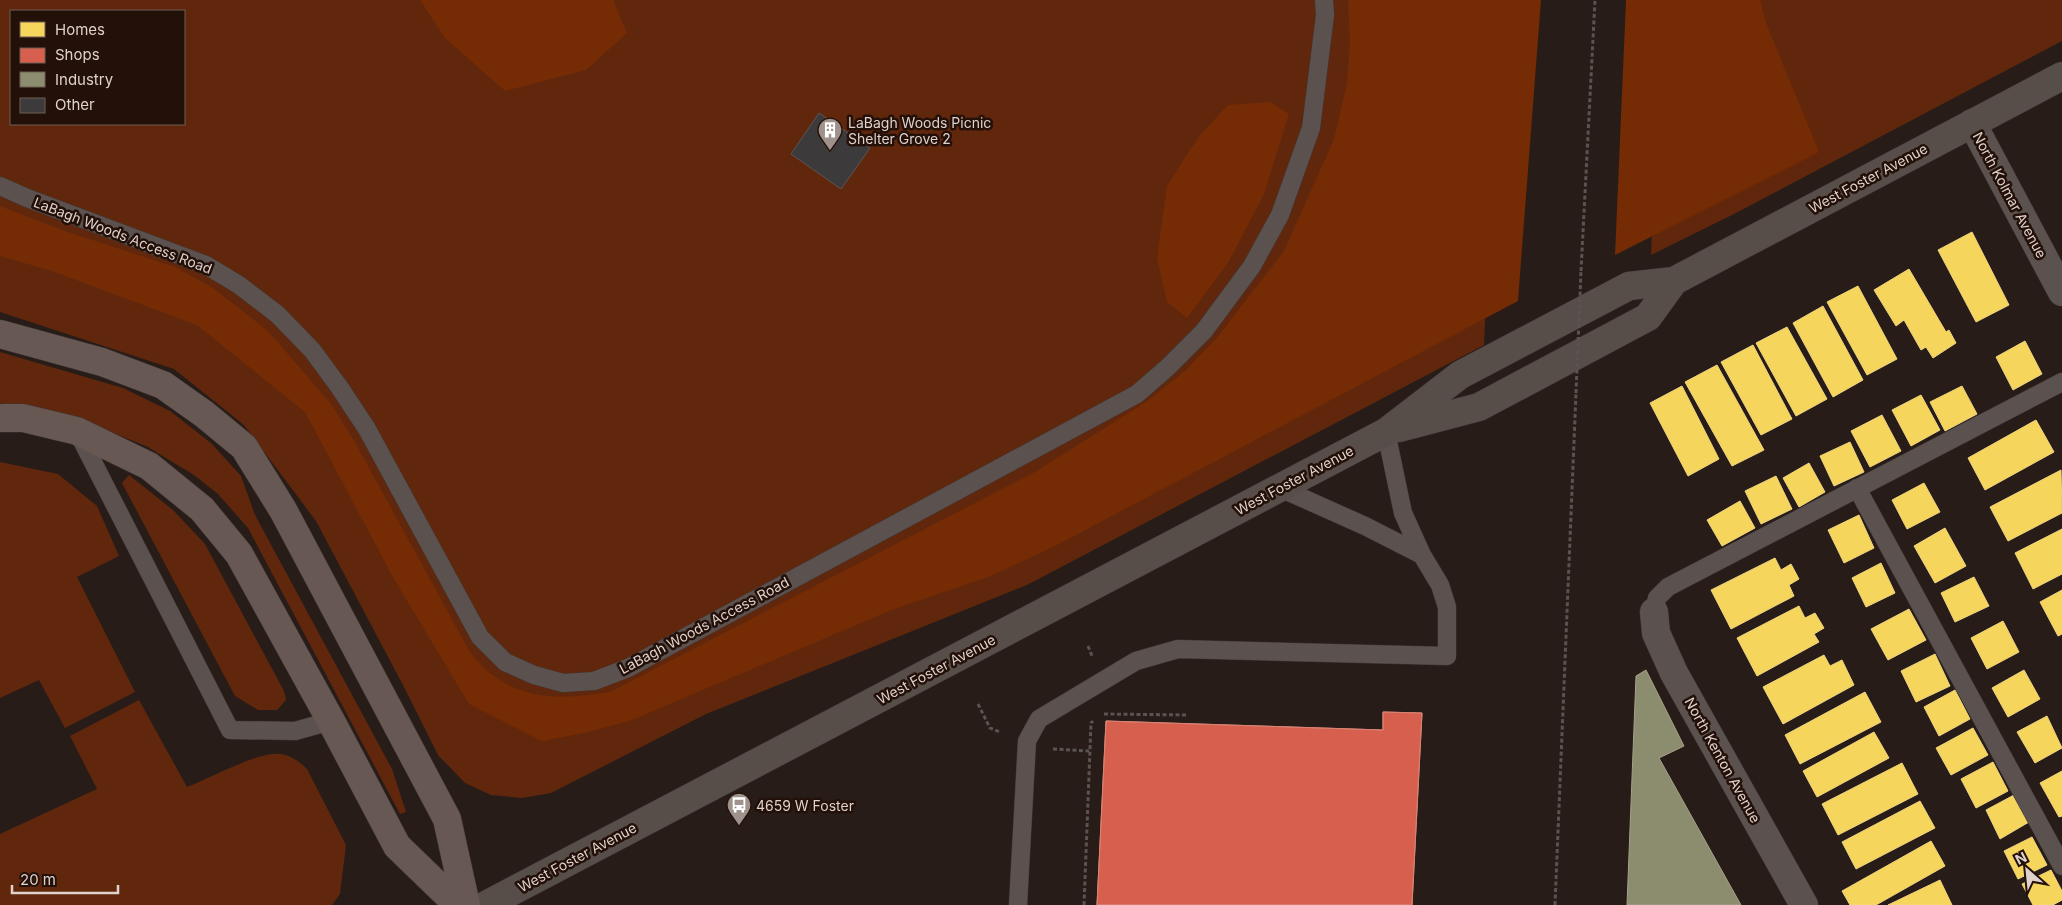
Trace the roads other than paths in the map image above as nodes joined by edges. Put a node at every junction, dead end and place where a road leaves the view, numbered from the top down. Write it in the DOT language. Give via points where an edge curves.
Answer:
graph roads {
  1 [pos="1324,0"];
  2 [pos="2062,76"];
  3 [pos="1972,123"];
  4 [pos="0,186"];
  5 [pos="1674,281"];
  6 [pos="2062,292"];
  7 [pos="0,334"];
  8 [pos="2062,382"];
  9 [pos="0,418"];
  10 [pos="77,431"];
  11 [pos="1386,432"];
  12 [pos="1280,488"];
  13 [pos="1857,488"];
  14 [pos="1422,555"];
  15 [pos="1654,612"];
  16 [pos="331,721"];
  17 [pos="2062,866"];
  18 [pos="458,905"];
  19 [pos="466,905"];
  20 [pos="486,905"];
  21 [pos="1018,905"];
  22 [pos="1804,905"];
  1 -- 4 [label="lane, LaBagh Woods Access Road" via="1325,15 1311,128 1280,215 1252,266 1204,331 1168,367 1137,394 628,668 594,681 563,684 534,675 505,662 480,637 367,429 312,350 277,314 240,285 206,265"];
  2 -- 3 [label="main road, West Foster Avenue"];
  3 -- 5 [label="main road, West Foster Avenue"];
  3 -- 6 [label="street, North Kolmar Avenue"];
  5 -- 11 [label="main road, West Foster Avenue" via="1629,286 1460,375"];
  5 -- 11 [label="main road, West Foster Avenue" via="1648,317 1479,407"];
  7 -- 19 [label="highway" via="102,362 163,385 244,447 283,510 447,819"];
  8 -- 13 [label="lane"];
  9 -- 10 [label="highway" via="23,418"];
  10 -- 16 [label="highway" via="150,466 202,509 239,554"];
  10 -- 16 [label="lane" via="230,730 295,731"];
  11 -- 12 [label="main road, West Foster Avenue"];
  11 -- 14 [label="lane" via="1403,513"];
  12 -- 14 [label="lane"];
  12 -- 20 [label="main road, West Foster Avenue"];
  13 -- 15 [label="lane" via="1668,588 1657,598"];
  13 -- 17 [label="lane"];
  14 -- 21 [label="lane" via="1440,585 1447,607 1448,656 1178,649 1136,661 1039,718 1027,741"];
  15 -- 22 [label="street, North Kenton Avenue" via="1656,633 1674,673"];
  16 -- 18 [label="highway" via="397,846"];
}
